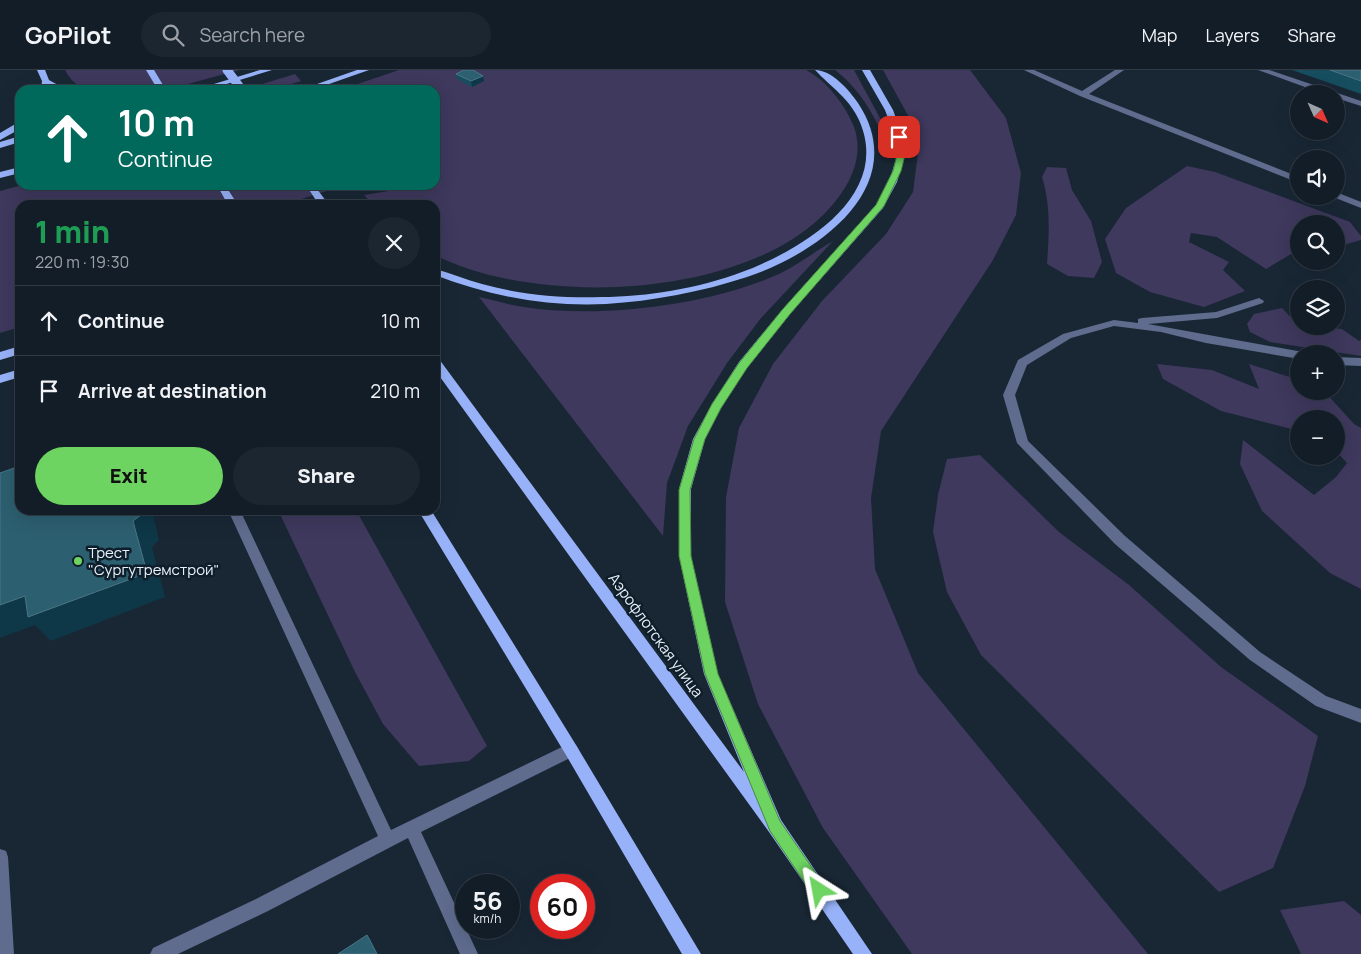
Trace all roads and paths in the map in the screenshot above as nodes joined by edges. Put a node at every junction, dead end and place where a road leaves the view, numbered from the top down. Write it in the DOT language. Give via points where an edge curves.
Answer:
graph roads {
  1 [pos="41,70"];
  2 [pos="150,70"];
  3 [pos="227,70"];
  4 [pos="268,70"];
  5 [pos="365,70"];
  6 [pos="819,70"];
  7 [pos="866,70"];
  8 [pos="1028,70"];
  9 [pos="1120,70"];
  10 [pos="1262,70"];
  11 [pos="46,81"];
  12 [pos="46,85"];
  13 [pos="54,85"];
  14 [pos="159,85"];
  15 [pos="216,85"];
  16 [pos="238,85"];
  17 [pos="319,85"];
  18 [pos="1306,85"];
  19 [pos="1083,94"];
  20 [pos="1345,98"];
  21 [pos="1361,104"];
  22 [pos="15,128"];
  23 [pos="0,137"];
  24 [pos="15,140"];
  25 [pos="0,145"];
  26 [pos="15,171"];
  27 [pos="0,175"];
  28 [pos="1290,176"];
  29 [pos="1345,199"];
  30 [pos="1361,205"];
  31 [pos="440,274"];
  32 [pos="1259,302"];
  33 [pos="1114,323"];
  34 [pos="15,352"];
  35 [pos="1290,353"];
  36 [pos="0,356"];
  37 [pos="1345,361"];
  38 [pos="1361,362"];
  39 [pos="440,369"];
  40 [pos="15,375"];
  41 [pos="0,379"];
  42 [pos="236,515"];
  43 [pos="427,515"];
  44 [pos="1361,716"];
  45 [pos="571,750"];
  46 [pos="775,826"];
  47 [pos="411,828"];
  48 [pos="388,840"];
  49 [pos="0,858"];
  50 [pos="5,954"];
  51 [pos="159,954"];
  52 [pos="469,954"];
  53 [pos="692,954"];
  54 [pos="863,954"];
  1 -- 11 [label="main road"];
  2 -- 14 [label="main road"];
  3 -- 16 [label="main road, bridge"];
  4 -- 15 [label="main road"];
  5 -- 17 [label="main road"];
  6 -- 31 [label="main road" via="846,94 863,116 870,142 870,166 868,178 850,206 819,237 798,251 719,282 627,299 536,297 494,290"];
  7 -- 46 [label="main road" via="889,110 899,137 900,159 893,182 880,206 743,365 699,439 685,490 685,556 711,674"];
  8 -- 19 [label="lane"];
  9 -- 19 [label="lane"];
  10 -- 18 [label="lane"];
  11 -- 12 [label="main road"];
  11 -- 13 [label="main road"];
  19 -- 28 [label="lane"];
  20 -- 21 [label="lane"];
  22 -- 23 [label="main road"];
  24 -- 25 [label="main road"];
  26 -- 27 [label="main road"];
  29 -- 30 [label="lane"];
  32 -- 33 [label="lane" via="1217,315"];
  33 -- 35 [label="lane"];
  33 -- 44 [label="lane" via="1067,336 1022,363 1009,395 1023,443 1120,540 1255,656 1321,701"];
  34 -- 36 [label="main road"];
  37 -- 38 [label="lane"];
  39 -- 46 [label="main road, Аэрофлотская улица"];
  40 -- 41 [label="main road"];
  42 -- 48 [label="lane"];
  43 -- 45 [label="main road"];
  45 -- 47 [label="lane"];
  45 -- 53 [label="main road"];
  46 -- 54 [label="main road, Аэрофлотская улица"];
  47 -- 48 [label="lane"];
  47 -- 52 [label="lane"];
  48 -- 51 [label="lane" via="262,906"];
  49 -- 50 [label="lane"];
}
